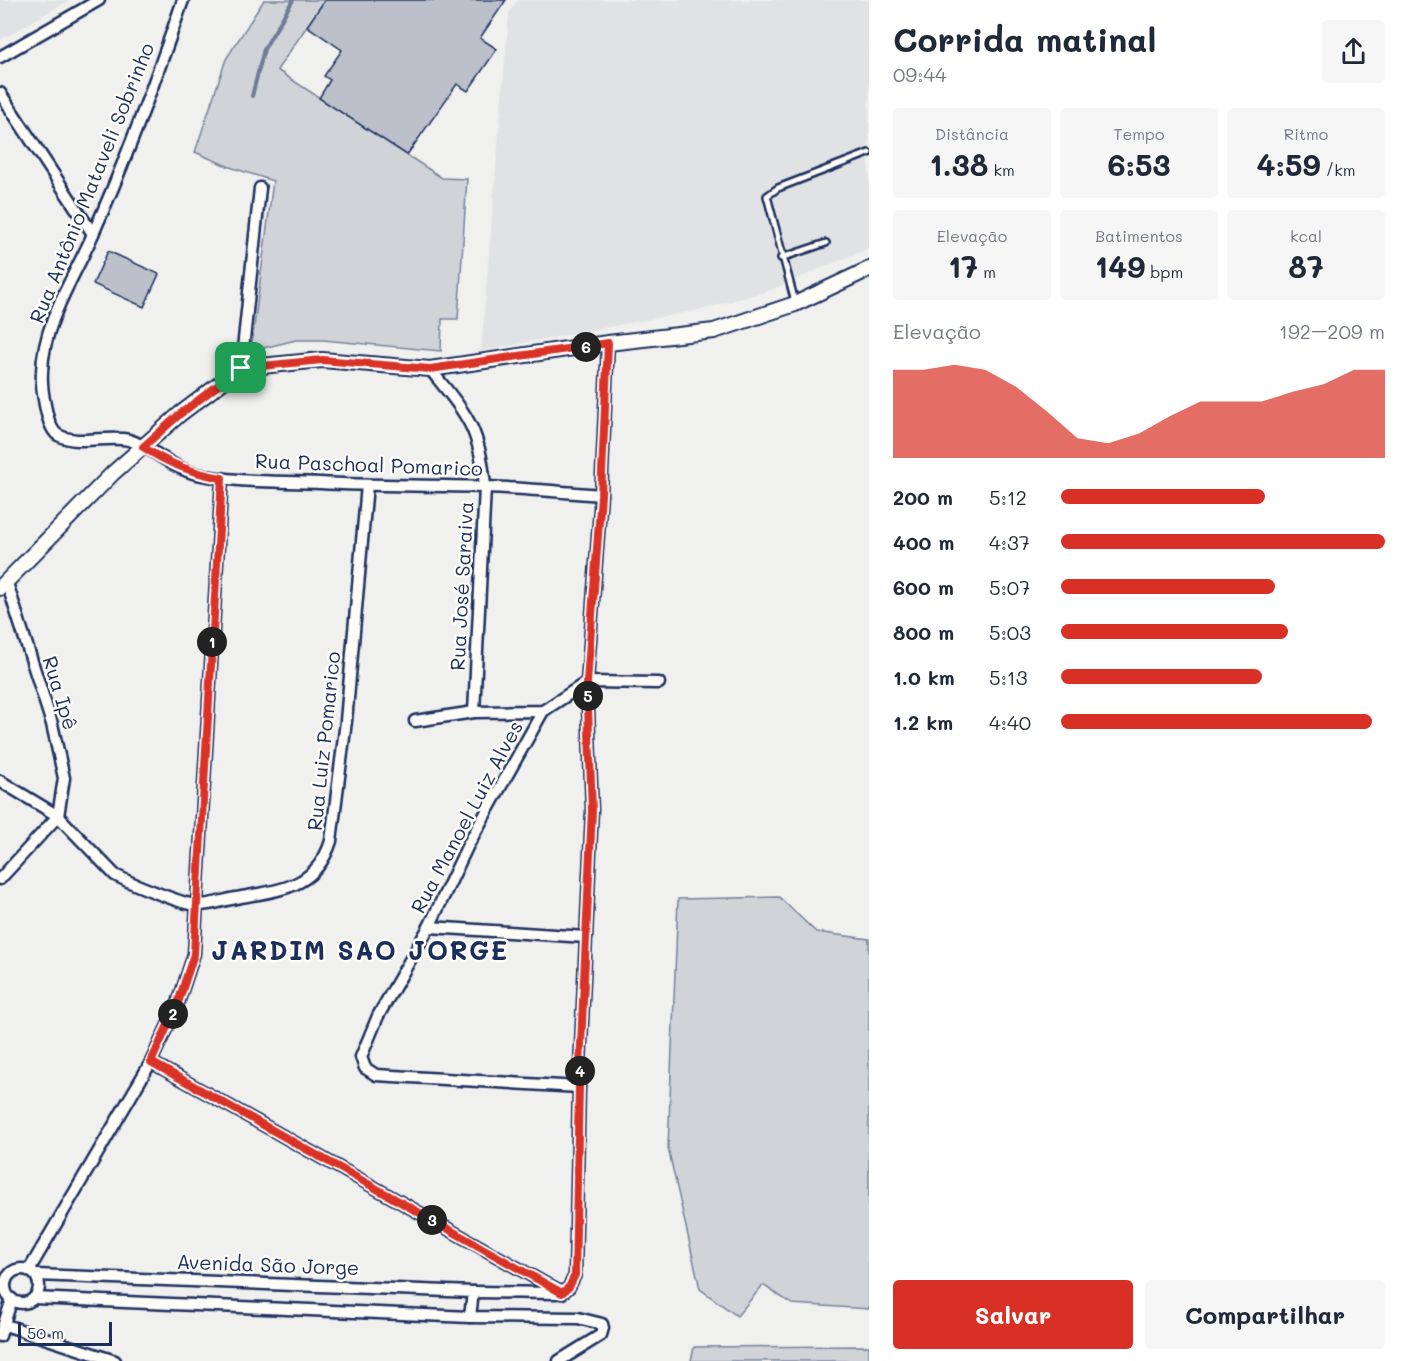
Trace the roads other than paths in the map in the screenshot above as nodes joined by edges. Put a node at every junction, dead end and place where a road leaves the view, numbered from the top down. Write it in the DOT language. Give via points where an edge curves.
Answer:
graph roads {
  1 [pos="99,0"];
  2 [pos="183,0"];
  3 [pos="0,57"];
  4 [pos="0,93"];
  5 [pos="869,153"];
  6 [pos="260,188"];
  7 [pos="93,234"];
  8 [pos="826,243"];
  9 [pos="781,258"];
  10 [pos="869,269"];
  11 [pos="795,304"];
  12 [pos="608,343"];
  13 [pos="241,368"];
  14 [pos="430,369"];
  15 [pos="143,447"];
  16 [pos="222,478"];
  17 [pos="367,485"];
  18 [pos="485,487"];
  19 [pos="601,495"];
  20 [pos="4,585"];
  21 [pos="587,682"];
  22 [pos="659,683"];
  23 [pos="543,711"];
  24 [pos="474,712"];
  25 [pos="415,721"];
  26 [pos="0,781"];
  27 [pos="58,816"];
  28 [pos="0,879"];
  29 [pos="196,906"];
  30 [pos="429,927"];
  31 [pos="586,937"];
  32 [pos="151,1062"];
  33 [pos="579,1087"];
  34 [pos="12,1272"];
  35 [pos="33,1273"];
  36 [pos="0,1274"];
  37 [pos="473,1292"];
  38 [pos="562,1293"];
  39 [pos="7,1296"];
  40 [pos="34,1298"];
  41 [pos="470,1317"];
  42 [pos="5,1325"];
  43 [pos="0,1336"];
  44 [pos="115,1361"];
  45 [pos="559,1361"];
  1 -- 3 [label="street"];
  2 -- 7 [label="street, Rua Antônio Mataveli Sobrinho" via="159,73"];
  4 -- 7 [label="street"];
  5 -- 9 [label="lane" via="769,194 767,201"];
  6 -- 13 [label="street"];
  7 -- 15 [label="street, Rua Antônio Mataveli Sobrinho" via="60,302 48,338 42,373 47,412 51,427 59,435 129,440"];
  8 -- 9 [label="lane"];
  9 -- 11 [label="lane"];
  10 -- 11 [label="street"];
  11 -- 12 [label="street" via="714,331"];
  12 -- 14 [label="street"];
  12 -- 19 [label="street"];
  13 -- 14 [label="street" via="322,360"];
  13 -- 15 [label="street"];
  14 -- 18 [label="street, Rua José Saraiva" via="473,427 483,459"];
  15 -- 16 [label="street, Rua Paschoal Pomarico" via="194,474"];
  15 -- 20 [label="street"];
  16 -- 17 [label="street, Rua Paschoal Pomarico"];
  16 -- 29 [label="street"];
  17 -- 18 [label="street, Rua Paschoal Pomarico"];
  17 -- 29 [label="street, Rua Luiz Pomarico" via="346,721 326,857 310,875 283,890"];
  18 -- 19 [label="street, Rua Paschoal Pomarico"];
  18 -- 24 [label="street, Rua José Saraiva"];
  19 -- 21 [label="street"];
  20 -- 27 [label="street, Rua Ipê" via="60,754 64,778"];
  21 -- 22 [label="street"];
  21 -- 23 [label="street"];
  21 -- 31 [label="street" via="592,810"];
  23 -- 24 [label="street"];
  23 -- 30 [label="street, Rua Manoel Luiz Alves" via="468,844"];
  24 -- 25 [label="street"];
  26 -- 27 [label="street"];
  27 -- 28 [label="street"];
  27 -- 29 [label="street" via="115,875"];
  29 -- 32 [label="street" via="190,970"];
  30 -- 31 [label="street"];
  30 -- 33 [label="street, Rua Manoel Luiz Alves" via="378,1016 361,1057 365,1068 376,1075"];
  31 -- 33 [label="street"];
  32 -- 35 [label="street"];
  32 -- 38 [label="street"];
  33 -- 38 [label="street" via="575,1275"];
  34 -- 35 [label="street, Avenida São Jorge" via="20,1269"];
  34 -- 36 [label="street, Avenida São Jorge"];
  34 -- 39 [label="street" via="5,1286"];
  35 -- 37 [label="street, Avenida São Jorge"];
  35 -- 40 [label="street" via="39,1288"];
  37 -- 38 [label="street, Avenida São Jorge"];
  37 -- 41 [label="street"];
  39 -- 40 [label="street" via="21,1302"];
  39 -- 42 [label="street"];
  40 -- 41 [label="street"];
  41 -- 45 [label="street" via="578,1318 601,1323 602,1333"];
  42 -- 43 [label="street"];
  42 -- 44 [label="street"];
}
